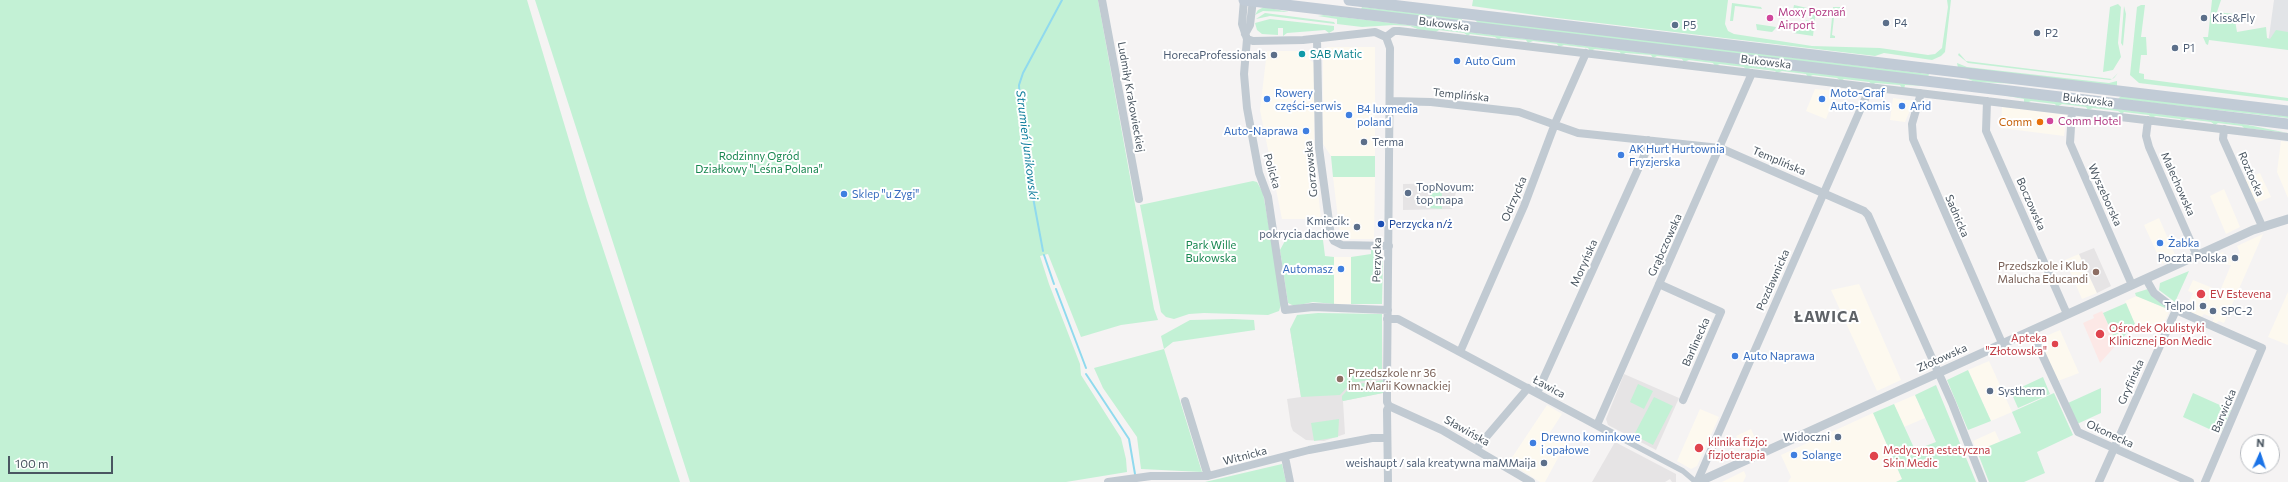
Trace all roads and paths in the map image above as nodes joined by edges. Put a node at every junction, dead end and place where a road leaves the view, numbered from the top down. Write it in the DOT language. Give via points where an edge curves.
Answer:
graph roads {
  1 [pos="1102,0"];
  2 [pos="1248,0"];
  3 [pos="1349,0"];
  4 [pos="1246,36"];
  5 [pos="1386,36"];
  6 [pos="1317,39"];
  7 [pos="1586,53"];
  8 [pos="1752,73"];
  9 [pos="1869,87"];
  10 [pos="1921,93"];
  11 [pos="1390,101"];
  12 [pos="1986,101"];
  13 [pos="2072,111"];
  14 [pos="2288,111"];
  15 [pos="2148,120"];
  16 [pos="2288,124"];
  17 [pos="1555,126"];
  18 [pos="2224,129"];
  19 [pos="2288,137"];
  20 [pos="1648,140"];
  21 [pos="1720,148"];
  22 [pos="1824,193"];
  23 [pos="1139,199"];
  24 [pos="2288,212"];
  25 [pos="2288,218"];
  26 [pos="2262,226"];
  27 [pos="1389,246"];
  28 [pos="2197,256"];
  29 [pos="2146,279"];
  30 [pos="1659,284"];
  31 [pos="2132,285"];
  32 [pos="1388,310"];
  33 [pos="2176,310"];
  34 [pos="2067,314"];
  35 [pos="1388,319"];
  36 [pos="2031,331"];
  37 [pos="2002,344"];
  38 [pos="1460,352"];
  39 [pos="1938,372"];
  40 [pos="1528,388"];
  41 [pos="1537,394"];
  42 [pos="1683,400"];
  43 [pos="1185,401"];
  44 [pos="1389,406"];
  45 [pos="1597,425"];
  46 [pos="1613,434"];
  47 [pos="1387,438"];
  48 [pos="2114,448"];
  49 [pos="1476,449"];
  50 [pos="1285,457"];
  51 [pos="1208,476"];
  52 [pos="1108,482"];
  53 [pos="1290,482"];
  54 [pos="1388,482"];
  55 [pos="1531,482"];
  56 [pos="1697,482"];
  57 [pos="1983,482"];
  58 [pos="2099,482"];
  59 [pos="2190,482"];
  60 [pos="2205,482"];
  1 -- 23 [label="street, Ludmiły Krakowieckiej"];
  2 -- 4 [label="street, Policka" via="1242,24"];
  2 -- 16 [label="main road, Bukowska"];
  3 -- 14 [label="main road, Bukowska"];
  4 -- 6 [label="street" via="1269,41"];
  4 -- 32 [label="street, Policka" via="1244,74 1247,108 1259,173 1268,197 1286,310 1313,307"];
  5 -- 6 [label="street" via="1375,32"];
  5 -- 7 [label="street, Bukowska" via="1394,31"];
  5 -- 11 [label="street, Perzycka" via="1390,48"];
  6 -- 27 [label="street, Gorzowska" via="1319,148 1331,236 1342,245"];
  7 -- 8 [label="street, Bukowska"];
  7 -- 17 [label="street, Odrzycka"];
  8 -- 9 [label="street, Bukowska"];
  8 -- 21 [label="street, Grąbczowska"];
  9 -- 10 [label="street, Bukowska"];
  9 -- 22 [label="street, Pozdawnicka"];
  10 -- 12 [label="street, Bukowska"];
  10 -- 37 [label="street, Sadnicka" via="1912,124 1912,139"];
  11 -- 17 [label="street, Templińska" via="1431,102 1519,112"];
  11 -- 27 [label="street, Perzycka"];
  12 -- 13 [label="street, Bukowska"];
  12 -- 34 [label="street, Boczowska" via="1986,131"];
  13 -- 15 [label="street, Bukowska"];
  13 -- 31 [label="street, Wyszeborska" via="2070,143"];
  15 -- 18 [label="street, Bukowska"];
  15 -- 28 [label="street, Malechowska" via="2146,136 2149,147"];
  17 -- 20 [label="street, Templińska" via="1578,133"];
  17 -- 38 [label="street, Odrzycka" via="1524,206"];
  18 -- 19 [label="street, Bukowska"];
  18 -- 26 [label="street, Roztocka" via="2223,140"];
  20 -- 21 [label="street, Templińska"];
  20 -- 41 [label="street, Moryńska" via="1648,147"];
  21 -- 22 [label="street, Templińska"];
  21 -- 30 [label="street, Grąbczowska"];
  22 -- 39 [label="street, Templińska" via="1868,215"];
  22 -- 56 [label="street, Pozdawnicka"];
  24 -- 26 [label="street, Złotowska"];
  25 -- 26 [label="street, Złotowska"];
  26 -- 28 [label="street, Złotowska"];
  27 -- 32 [label="street, Perzycka"];
  28 -- 29 [label="street, Złotowska"];
  29 -- 31 [label="street, Złotowska"];
  29 -- 33 [label="street" via="2154,293"];
  30 -- 42 [label="street, Barlinecka" via="1721,312"];
  30 -- 45 [label="street, Grąbczowska"];
  31 -- 34 [label="street, Złotowska"];
  32 -- 35 [label="street, Perzycka"];
  33 -- 48 [label="street, Gryfińska"];
  33 -- 60 [label="street, Barwicka" via="2262,348"];
  34 -- 36 [label="street, Złotowska"];
  35 -- 38 [label="street, Ławica" via="1398,319"];
  35 -- 44 [label="street, Perzycka"];
  36 -- 37 [label="street, Złotowska"];
  36 -- 48 [label="street, Okonecka" via="2074,428"];
  37 -- 39 [label="street, Złotowska"];
  38 -- 40 [label="street, Ławica"];
  39 -- 56 [label="street, Złotowska"];
  39 -- 57 [label="street, Templińska"];
  40 -- 41 [label="street, Ławica"];
  40 -- 49 [label="street"];
  41 -- 45 [label="street, Ławica"];
  43 -- 51 [label="street"];
  44 -- 47 [label="street, Perzycka"];
  44 -- 49 [label="street, Sławińska"];
  45 -- 46 [label="street, Ławica"];
  46 -- 56 [label="street, Ławica" via="1683,471"];
  47 -- 50 [label="street, Witnicka" via="1372,438"];
  47 -- 54 [label="street, Perzycka"];
  48 -- 58 [label="street, Gryfińska"];
  48 -- 59 [label="street, Okonecka"];
  49 -- 55 [label="street, Sławińska"];
  50 -- 51 [label="street, Witnicka"];
  50 -- 53 [label="street"];
  51 -- 52 [label="street, Witnicka" via="1151,476"];
}
